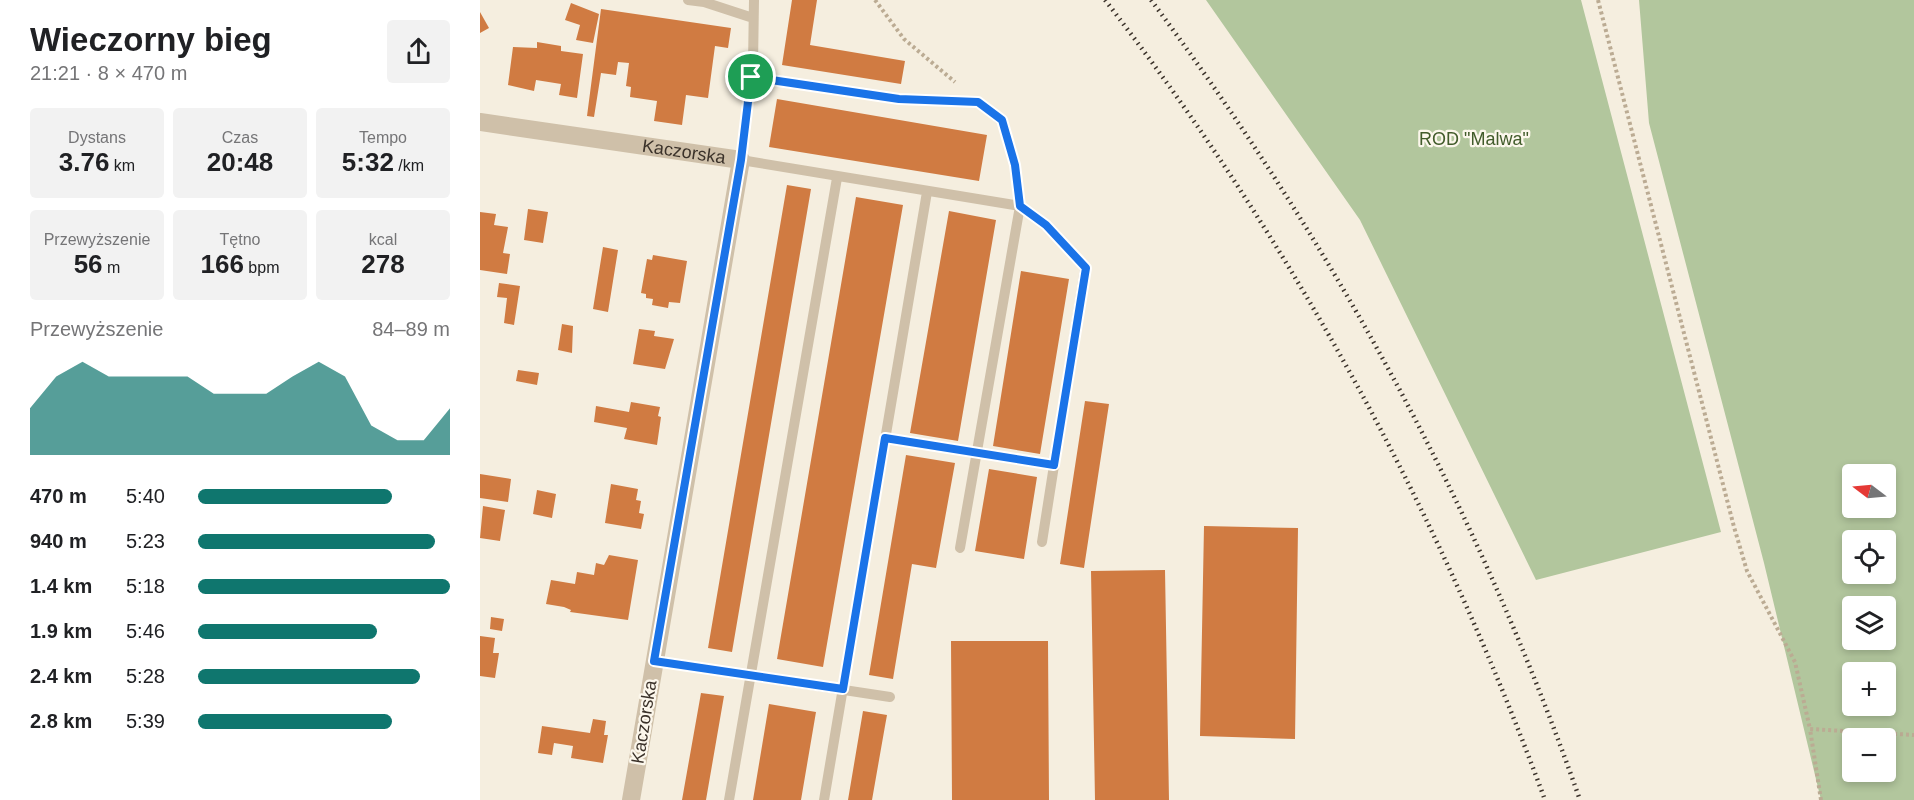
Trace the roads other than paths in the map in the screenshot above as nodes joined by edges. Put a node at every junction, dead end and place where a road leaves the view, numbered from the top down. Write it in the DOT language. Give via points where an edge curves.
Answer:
graph roads {
  1 [pos="688,0"];
  2 [pos="754,0"];
  3 [pos="753,18"];
  4 [pos="751,77"];
  5 [pos="480,122"];
  6 [pos="741,160"];
  7 [pos="837,177"];
  8 [pos="927,192"];
  9 [pos="1020,206"];
  10 [pos="885,438"];
  11 [pos="977,453"];
  12 [pos="1054,465"];
  13 [pos="1042,542"];
  14 [pos="960,548"];
  15 [pos="654,661"];
  16 [pos="751,674"];
  17 [pos="843,689"];
  18 [pos="890,697"];
  19 [pos="631,800"];
  20 [pos="729,800"];
  21 [pos="824,800"];
  1 -- 3 [label="lane"];
  2 -- 3 [label="lane"];
  3 -- 4 [label="lane"];
  4 -- 6 [label="lane"];
  4 -- 9 [label="lane" via="899,99 978,102 1002,120 1015,165"];
  5 -- 6 [label="street, Kaczorska"];
  6 -- 7 [label="lane"];
  6 -- 15 [label="street, Kaczorska"];
  7 -- 8 [label="lane"];
  7 -- 16 [label="lane"];
  8 -- 9 [label="lane"];
  8 -- 10 [label="lane"];
  9 -- 11 [label="lane"];
  9 -- 12 [label="lane" via="1046,225 1086,268"];
  10 -- 11 [label="lane"];
  10 -- 17 [label="lane"];
  11 -- 12 [label="lane"];
  11 -- 14 [label="lane"];
  12 -- 13 [label="lane"];
  15 -- 16 [label="lane"];
  15 -- 19 [label="street, Kaczorska"];
  16 -- 17 [label="lane"];
  16 -- 20 [label="lane"];
  17 -- 18 [label="lane"];
  17 -- 21 [label="lane"];
}
